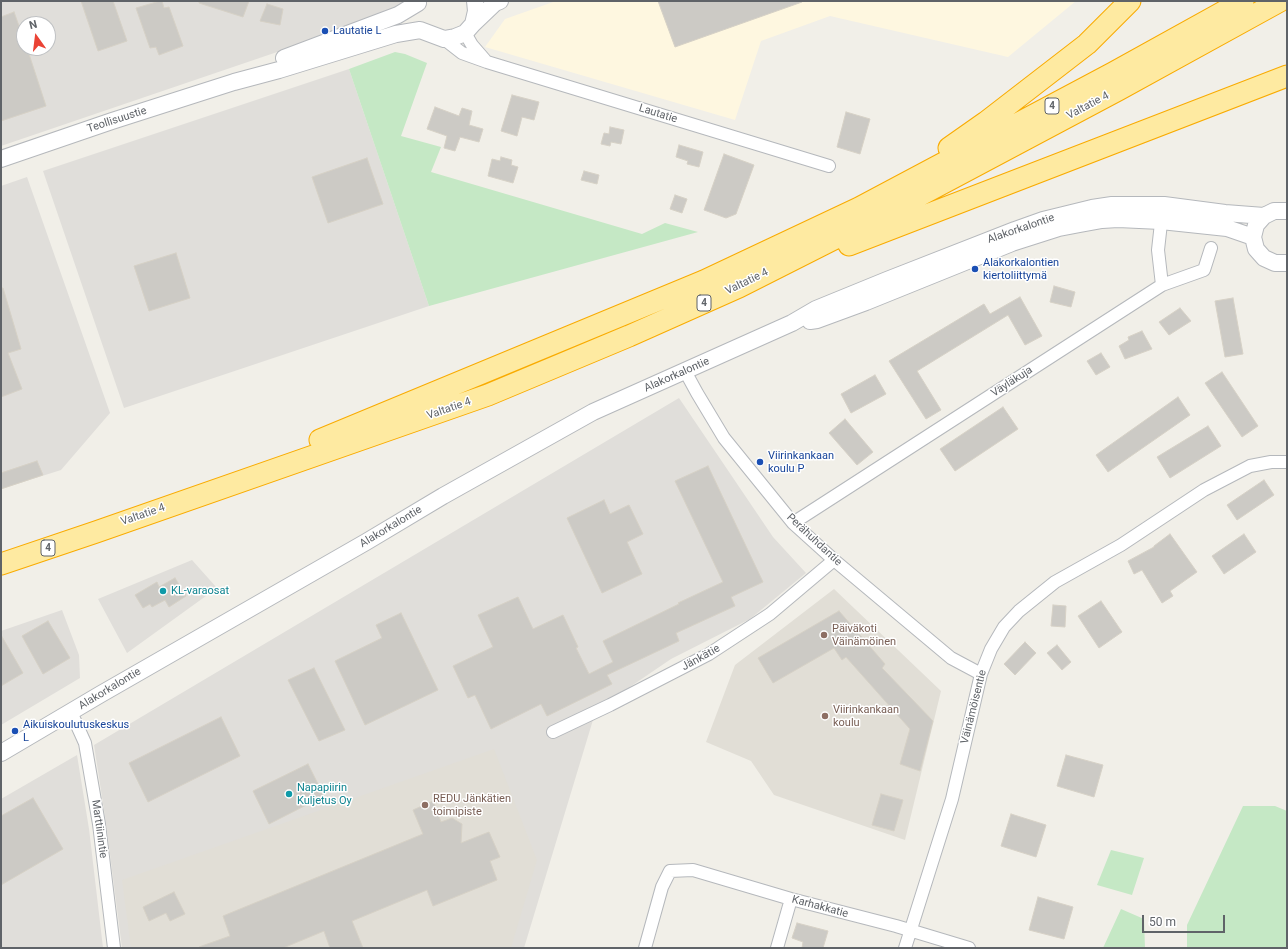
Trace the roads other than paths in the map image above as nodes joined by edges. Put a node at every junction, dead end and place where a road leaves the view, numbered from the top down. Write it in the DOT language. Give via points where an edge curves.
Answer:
graph roads {
  1 [pos="475,1"];
  2 [pos="500,1"];
  3 [pos="1130,1"];
  4 [pos="1243,1"];
  5 [pos="1280,1"];
  6 [pos="419,2"];
  7 [pos="469,28"];
  8 [pos="438,36"];
  9 [pos="487,62"];
  10 [pos="1287,76"];
  11 [pos="234,82"];
  12 [pos="1,159"];
  13 [pos="829,166"];
  14 [pos="1164,205"];
  15 [pos="859,208"];
  16 [pos="1287,210"];
  17 [pos="1264,216"];
  18 [pos="1161,221"];
  19 [pos="1254,237"];
  20 [pos="1211,248"];
  21 [pos="1287,263"];
  22 [pos="1162,286"];
  23 [pos="739,287"];
  24 [pos="792,324"];
  25 [pos="685,371"];
  26 [pos="1287,462"];
  27 [pos="793,523"];
  28 [pos="96,532"];
  29 [pos="834,560"];
  30 [pos="1,564"];
  31 [pos="980,674"];
  32 [pos="71,712"];
  33 [pos="553,732"];
  34 [pos="1,753"];
  35 [pos="791,899"];
  36 [pos="910,931"];
  37 [pos="114,948"];
  38 [pos="645,948"];
  39 [pos="777,948"];
  40 [pos="905,948"];
  41 [pos="969,948"];
  1 -- 7 [label="street" via="476,11"];
  2 -- 7 [label="street"];
  3 -- 15 [label="highway" via="1087,44 986,122"];
  4 -- 15 [label="highway, Valtatie 4 / 4"];
  5 -- 23 [label="highway, Valtatie 4 / 4" via="929,191"];
  6 -- 8 [label="street" via="418,14 423,26"];
  6 -- 11 [label="street, Teollisuustie" via="398,15 277,61"];
  7 -- 8 [label="street" via="455,38"];
  7 -- 9 [label="street" via="472,45"];
  8 -- 9 [label="street, Lautatie" via="462,53"];
  8 -- 11 [label="street, Teollisuustie" via="420,30 396,34"];
  9 -- 13 [label="street, Lautatie"];
  10 -- 23 [label="highway"];
  11 -- 12 [label="street, Teollisuustie"];
  14 -- 17 [label="street, Alakorkalontie"];
  14 -- 18 [label="street"];
  14 -- 24 [label="street, Alakorkalontie" via="1112,205 1043,220 887,280 816,310"];
  15 -- 28 [label="highway, Valtatie 4 / 4" via="704,281"];
  16 -- 17 [label="street" via="1274,211"];
  17 -- 19 [label="street" via="1256,225"];
  18 -- 19 [label="street, Alakorkalontie" via="1227,228"];
  18 -- 22 [label="street" via="1158,250"];
  18 -- 24 [label="street, Alakorkalontie" via="1102,220 1053,230 1012,242 817,320"];
  19 -- 21 [label="street" via="1256,249 1264,258 1275,264"];
  20 -- 22 [label="street, Väyläkuja" via="1204,270"];
  22 -- 27 [label="street, Väyläkuja"];
  23 -- 28 [label="highway, Valtatie 4 / 4" via="488,395"];
  24 -- 25 [label="street, Alakorkalontie"];
  25 -- 27 [label="street, Perähuhdantie" via="724,438"];
  25 -- 32 [label="street, Alakorkalontie" via="593,412"];
  26 -- 31 [label="street, Väinämöisentie" via="1250,466 1204,490 1120,545 1055,582 1019,611 1004,627 991,648"];
  27 -- 29 [label="street, Perähuhdantie"];
  28 -- 30 [label="highway, Valtatie 4 / 4"];
  29 -- 31 [label="street, Perähuhdantie" via="951,658"];
  29 -- 33 [label="street, Jänkätie" via="770,614 709,654"];
  31 -- 36 [label="street, Väinämöisentie" via="952,799"];
  32 -- 34 [label="street, Alakorkalontie"];
  32 -- 37 [label="street, Marttiinintie" via="85,743 99,824"];
  35 -- 36 [label="street, Karhakkatie"];
  35 -- 38 [label="street, Karhakkatie" via="693,870 670,871 662,887"];
  35 -- 39 [label="street"];
  36 -- 40 [label="street, Väinämöisentie"];
  36 -- 41 [label="street, Karhakkatie"];
}
